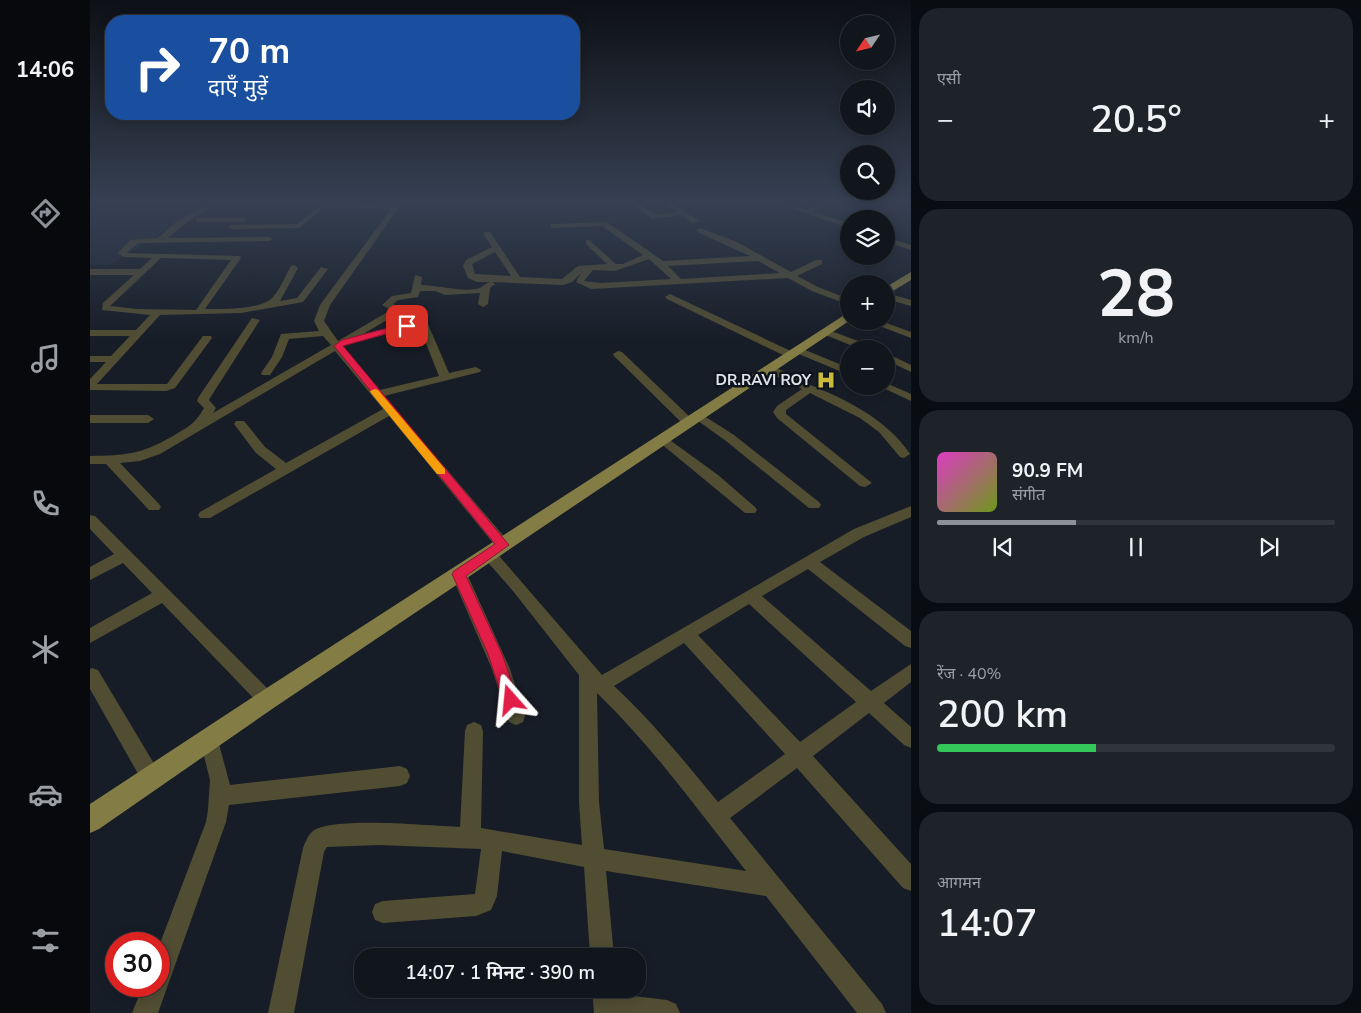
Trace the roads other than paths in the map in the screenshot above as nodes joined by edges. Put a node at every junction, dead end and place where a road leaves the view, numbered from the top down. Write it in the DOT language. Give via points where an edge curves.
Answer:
graph roads {
  1 [pos="129,247"];
  2 [pos="217,247"];
  3 [pos="366,247"];
  4 [pos="593,247"];
  5 [pos="636,247"];
  6 [pos="738,247"];
  7 [pos="497,248"];
  8 [pos="159,256"];
  9 [pos="210,256"];
  10 [pos="649,256"];
  11 [pos="762,258"];
  12 [pos="820,262"];
  13 [pos="661,264"];
  14 [pos="294,268"];
  15 [pos="590,268"];
  16 [pos="615,268"];
  17 [pos="324,269"];
  18 [pos="90,272"];
  19 [pos="142,272"];
  20 [pos="792,275"];
  21 [pos="911,275"];
  22 [pos="491,279"];
  23 [pos="517,279"];
  24 [pos="679,282"];
  25 [pos="895,286"];
  26 [pos="485,290"];
  27 [pos="670,297"];
  28 [pos="840,299"];
  29 [pos="895,299"];
  30 [pos="911,303"];
  31 [pos="484,304"];
  32 [pos="270,305"];
  33 [pos="418,310"];
  34 [pos="159,311"];
  35 [pos="198,313"];
  36 [pos="255,320"];
  37 [pos="423,322"];
  38 [pos="840,322"];
  39 [pos="911,324"];
  40 [pos="895,330"];
  41 [pos="898,331"];
  42 [pos="826,332"];
  43 [pos="90,333"];
  44 [pos="136,333"];
  45 [pos="326,334"];
  46 [pos="911,335"];
  47 [pos="207,338"];
  48 [pos="847,340"];
  49 [pos="342,344"];
  50 [pos="794,352"];
  51 [pos="618,354"];
  52 [pos="90,359"];
  53 [pos="114,359"];
  54 [pos="895,361"];
  55 [pos="770,369"];
  56 [pos="840,369"];
  57 [pos="911,369"];
  58 [pos="476,370"];
  59 [pos="266,373"];
  60 [pos="444,378"];
  61 [pos="90,386"];
  62 [pos="812,388"];
  63 [pos="895,391"];
  64 [pos="377,394"];
  65 [pos="911,398"];
  66 [pos="390,410"];
  67 [pos="90,419"];
  68 [pos="148,419"];
  69 [pos="693,419"];
  70 [pos="202,423"];
  71 [pos="240,424"];
  72 [pos="663,439"];
  73 [pos="904,454"];
  74 [pos="90,460"];
  75 [pos="110,460"];
  76 [pos="287,469"];
  77 [pos="865,483"];
  78 [pos="814,505"];
  79 [pos="154,507"];
  80 [pos="750,510"];
  81 [pos="911,511"];
  82 [pos="205,515"];
  83 [pos="90,520"];
  84 [pos="496,550"];
  85 [pos="124,555"];
  86 [pos="809,560"];
  87 [pos="90,574"];
  88 [pos="458,574"];
  89 [pos="164,594"];
  90 [pos="751,596"];
  91 [pos="687,635"];
  92 [pos="90,636"];
  93 [pos="911,641"];
  94 [pos="911,672"];
  95 [pos="92,676"];
  96 [pos="594,678"];
  97 [pos="267,700"];
  98 [pos="871,701"];
  99 [pos="516,716"];
  100 [pos="474,731"];
  101 [pos="911,739"];
  102 [pos="210,740"];
  103 [pos="799,755"];
  104 [pos="400,776"];
  105 [pos="152,779"];
  106 [pos="222,796"];
  107 [pos="716,816"];
  108 [pos="90,820"];
  109 [pos="470,838"];
  110 [pos="493,839"];
  111 [pos="593,858"];
  112 [pos="911,880"];
  113 [pos="770,886"];
  114 [pos="383,912"];
  115 [pos="170,947"];
  116 [pos="601,948"];
  117 [pos="151,997"];
  118 [pos="605,1002"];
  119 [pos="145,1013"];
  120 [pos="281,1013"];
  121 [pos="667,1013"];
  122 [pos="873,1013"];
  1 -- 8 [label="street" via="122,254"];
  2 -- 9 [label="street"];
  3 -- 45 [label="street" via="325,305 319,321"];
  4 -- 16 [label="street"];
  5 -- 10 [label="street"];
  6 -- 11 [label="street"];
  7 -- 22 [label="street" via="467,266 473,278"];
  7 -- 23 [label="street"];
  8 -- 9 [label="street"];
  8 -- 19 [label="street"];
  9 -- 35 [label="street" via="235,256 238,259"];
  10 -- 13 [label="street"];
  10 -- 16 [label="street"];
  11 -- 13 [label="street"];
  11 -- 20 [label="street"];
  12 -- 20 [label="street"];
  13 -- 24 [label="street"];
  14 -- 32 [label="street"];
  15 -- 16 [label="street"];
  15 -- 23 [label="street" via="578,269 563,282"];
  15 -- 24 [label="street" via="580,282 591,286"];
  17 -- 32 [label="street" via="300,300"];
  18 -- 19 [label="street"];
  19 -- 34 [label="street" via="105,308"];
  20 -- 24 [label="street"];
  20 -- 28 [label="street"];
  21 -- 25 [label="main road"];
  22 -- 23 [label="street"];
  22 -- 26 [label="street" via="492,283"];
  26 -- 31 [label="street"];
  26 -- 49 [label="street" via="445,292 417,282 415,295 391,300 387,306 396,308 396,311"];
  27 -- 50 [label="street"];
  29 -- 30 [label="street"];
  32 -- 35 [label="street"];
  33 -- 37 [label="street"];
  34 -- 35 [label="street"];
  34 -- 44 [label="street"];
  36 -- 70 [label="street" via="204,398 210,412"];
  37 -- 49 [label="street"];
  37 -- 60 [label="street"];
  38 -- 42 [label="main road"];
  39 -- 41 [label="street" via="903,325"];
  40 -- 41 [label="street"];
  41 -- 46 [label="street"];
  42 -- 48 [label="street"];
  42 -- 50 [label="main road"];
  43 -- 44 [label="street"];
  44 -- 53 [label="street"];
  45 -- 49 [label="street"];
  45 -- 59 [label="street" via="285,336"];
  47 -- 61 [label="street" via="171,386"];
  49 -- 64 [label="street"];
  49 -- 70 [label="street"];
  50 -- 55 [label="main road"];
  50 -- 56 [label="street"];
  51 -- 69 [label="street"];
  52 -- 53 [label="street"];
  53 -- 61 [label="street"];
  54 -- 57 [label="street"];
  55 -- 62 [label="street"];
  55 -- 69 [label="main road"];
  58 -- 60 [label="street"];
  60 -- 64 [label="street"];
  62 -- 73 [label="street" via="864,416 882,429"];
  62 -- 77 [label="street" via="781,408 781,416"];
  63 -- 65 [label="street"];
  64 -- 66 [label="street"];
  66 -- 76 [label="street"];
  66 -- 84 [label="street"];
  67 -- 68 [label="street"];
  69 -- 72 [label="main road"];
  69 -- 78 [label="street" via="730,438"];
  70 -- 75 [label="street" via="144,456"];
  71 -- 76 [label="street" via="269,459"];
  72 -- 80 [label="street"];
  72 -- 84 [label="main road"];
  74 -- 75 [label="street"];
  75 -- 79 [label="street"];
  76 -- 82 [label="street"];
  81 -- 86 [label="street"];
  83 -- 85 [label="street"];
  84 -- 88 [label="main road"];
  84 -- 96 [label="street" via="519,587"];
  85 -- 87 [label="street"];
  85 -- 89 [label="street"];
  86 -- 90 [label="street"];
  86 -- 93 [label="street"];
  88 -- 97 [label="main road"];
  88 -- 99 [label="street" via="501,669"];
  89 -- 92 [label="street"];
  89 -- 97 [label="street"];
  90 -- 91 [label="street"];
  90 -- 98 [label="street"];
  91 -- 96 [label="street"];
  91 -- 103 [label="street"];
  94 -- 98 [label="street"];
  95 -- 105 [label="street"];
  96 -- 107 [label="street" via="626,709"];
  96 -- 111 [label="street" via="588,802"];
  97 -- 102 [label="main road"];
  98 -- 101 [label="street"];
  98 -- 103 [label="street"];
  100 -- 109 [label="street"];
  102 -- 105 [label="main road"];
  102 -- 106 [label="street"];
  103 -- 107 [label="street"];
  103 -- 112 [label="street"];
  104 -- 106 [label="street"];
  105 -- 108 [label="main road"];
  106 -- 115 [label="street" via="216,822"];
  107 -- 113 [label="street"];
  109 -- 110 [label="street"];
  109 -- 120 [label="street" via="379,834 330,835 320,839 314,848"];
  110 -- 111 [label="street"];
  110 -- 114 [label="street" via="486,896 476,906"];
  111 -- 113 [label="street"];
  111 -- 116 [label="street"];
  113 -- 122 [label="street"];
  117 -- 119 [label="street"];
  118 -- 121 [label="street"];
}
